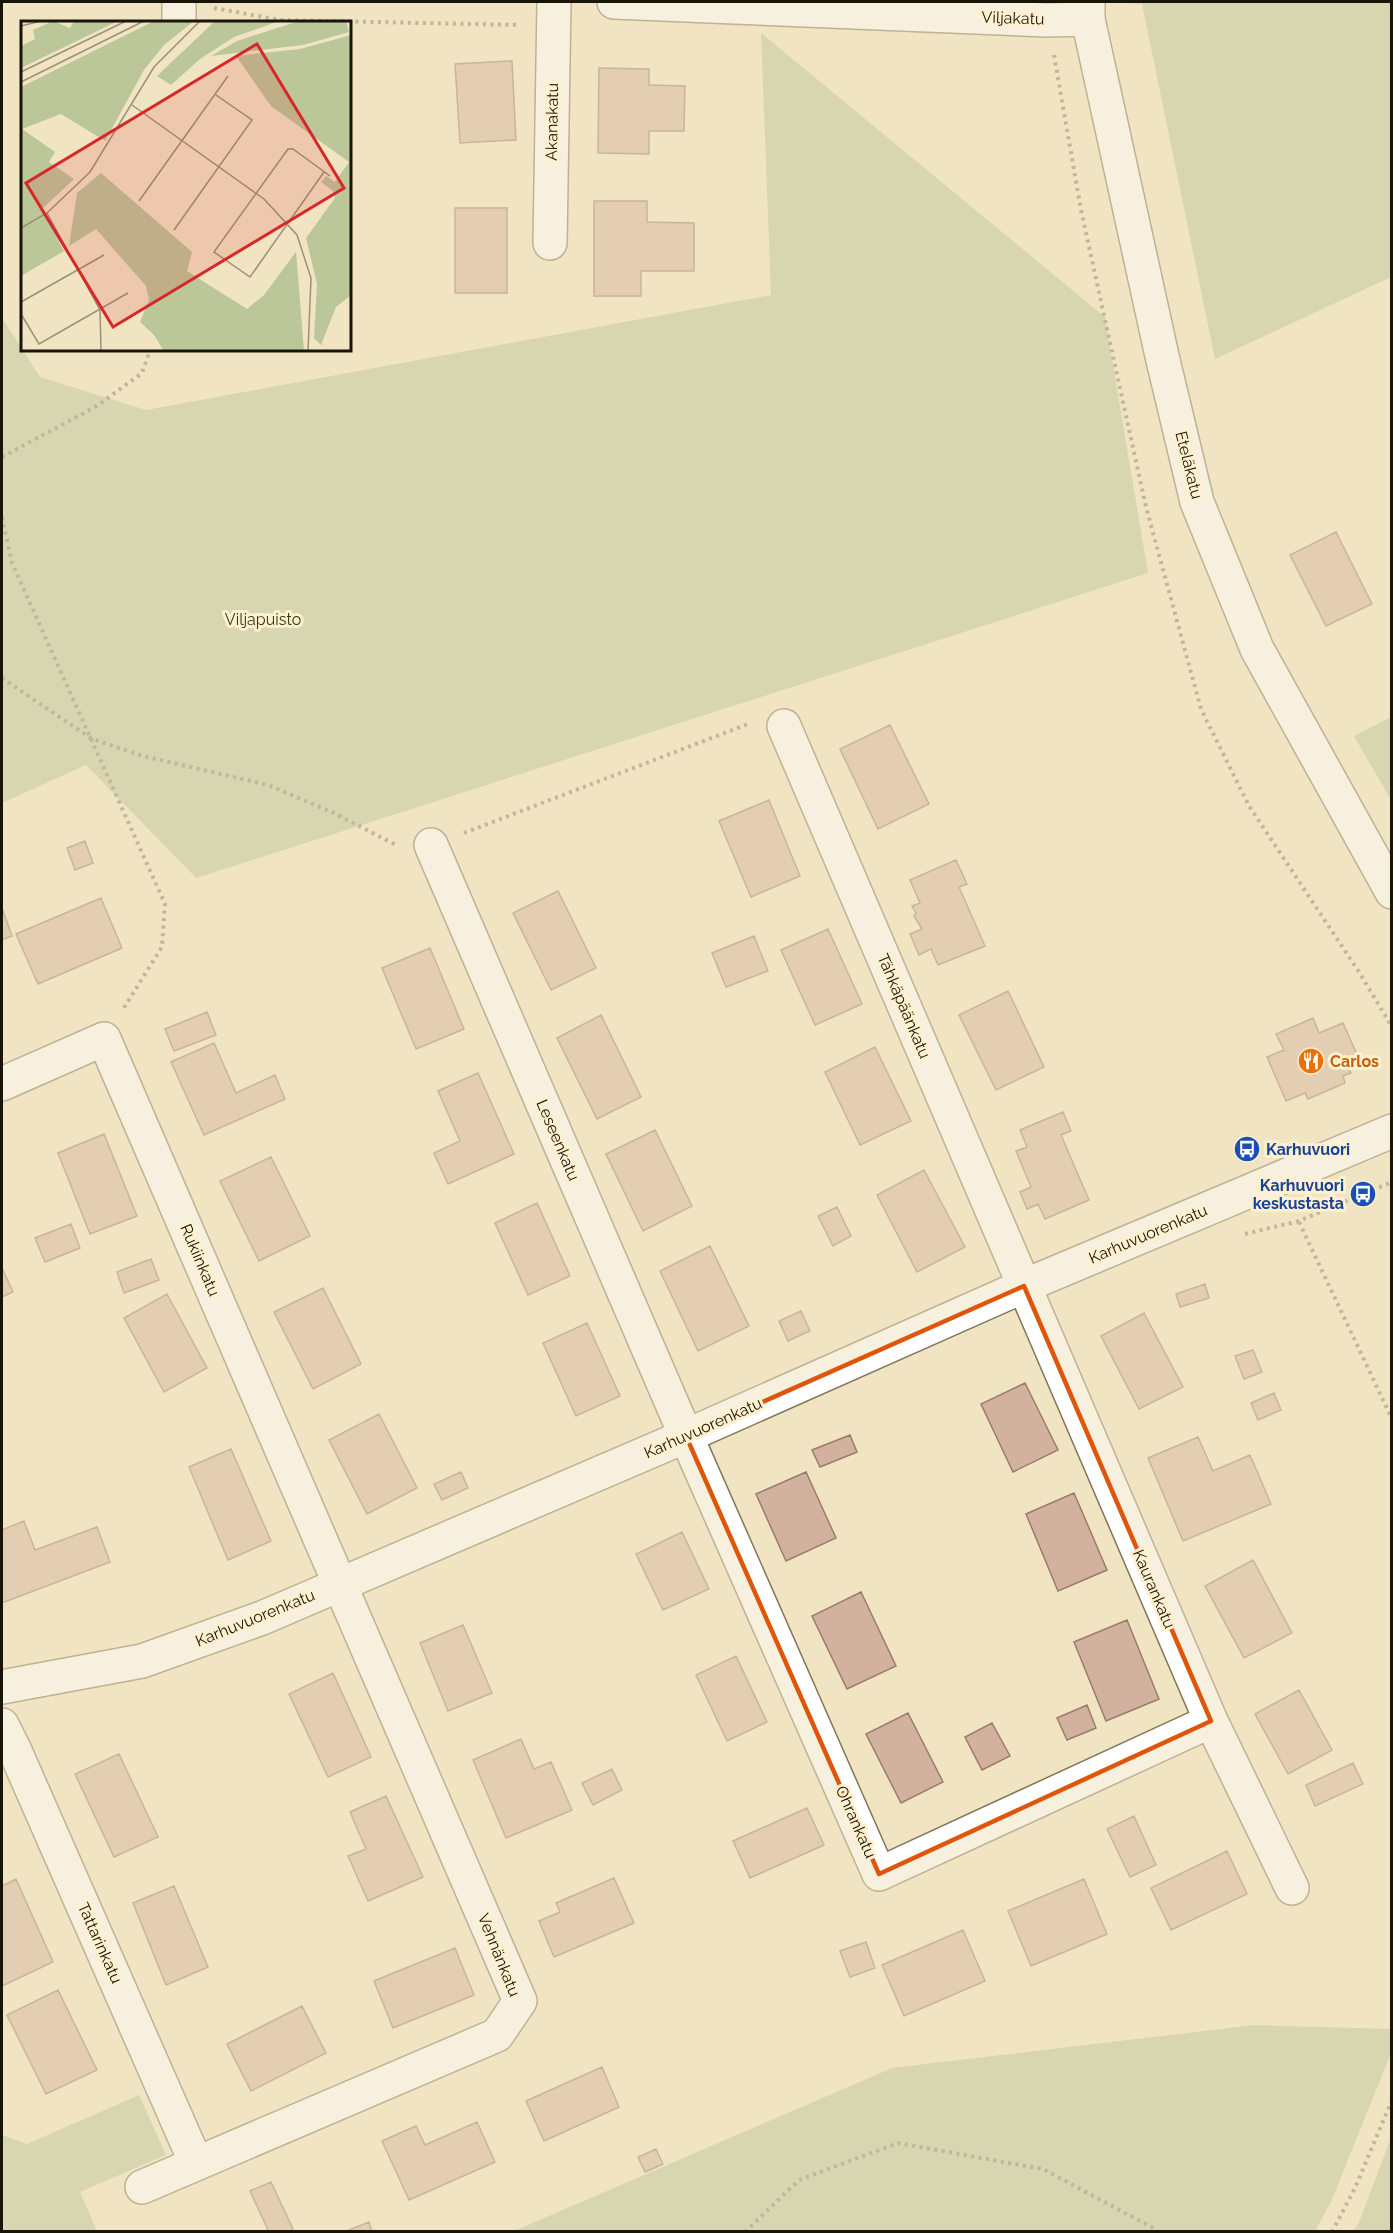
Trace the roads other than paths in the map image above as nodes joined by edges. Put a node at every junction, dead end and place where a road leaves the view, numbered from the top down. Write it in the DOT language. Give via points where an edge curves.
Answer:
graph roads {
  1 [pos="179,2"];
  2 [pos="554,2"];
  3 [pos="614,2"];
  4 [pos="1088,10"];
  5 [pos="178,21"];
  6 [pos="550,243"];
  7 [pos="784,726"];
  8 [pos="431,845"];
  9 [pos="1392,892"];
  10 [pos="2,1084"];
  11 [pos="1392,1131"];
  12 [pos="1024,1286"];
  13 [pos="686,1436"];
  14 [pos="340,1584"];
  15 [pos="2,1687"];
  16 [pos="1211,1721"];
  17 [pos="2,1725"];
  18 [pos="1292,1888"];
  19 [pos="196,2163"];
  20 [pos="142,2187"];
  1 -- 5 [label="street"];
  2 -- 6 [label="street, Akanakatu"];
  3 -- 4 [label="street, Viljakatu" via="1046,20"];
  4 -- 9 [label="street, Eteläkatu" via="1197,502 1257,649"];
  7 -- 12 [label="street, Tähkäpäänkatu"];
  8 -- 13 [label="street, Leseenkatu"];
  10 -- 14 [label="street, Rukiinkatu" via="104,1039"];
  11 -- 12 [label="street, Karhuvuorenkatu"];
  12 -- 13 [label="street, Karhuvuorenkatu"];
  12 -- 16 [label="street, Kaurankatu"];
  13 -- 14 [label="street, Karhuvuorenkatu"];
  13 -- 16 [label="street, Ohrankatu" via="879,1874"];
  14 -- 15 [label="street, Karhuvuorenkatu" via="262,1618 142,1661"];
  14 -- 19 [label="street, Vehnänkatu" via="520,2001 497,2035"];
  16 -- 18 [label="street, Kaurankatu"];
  17 -- 19 [label="street, Tattarinkatu"];
  19 -- 20 [label="street, Vehnänkatu"];
}
